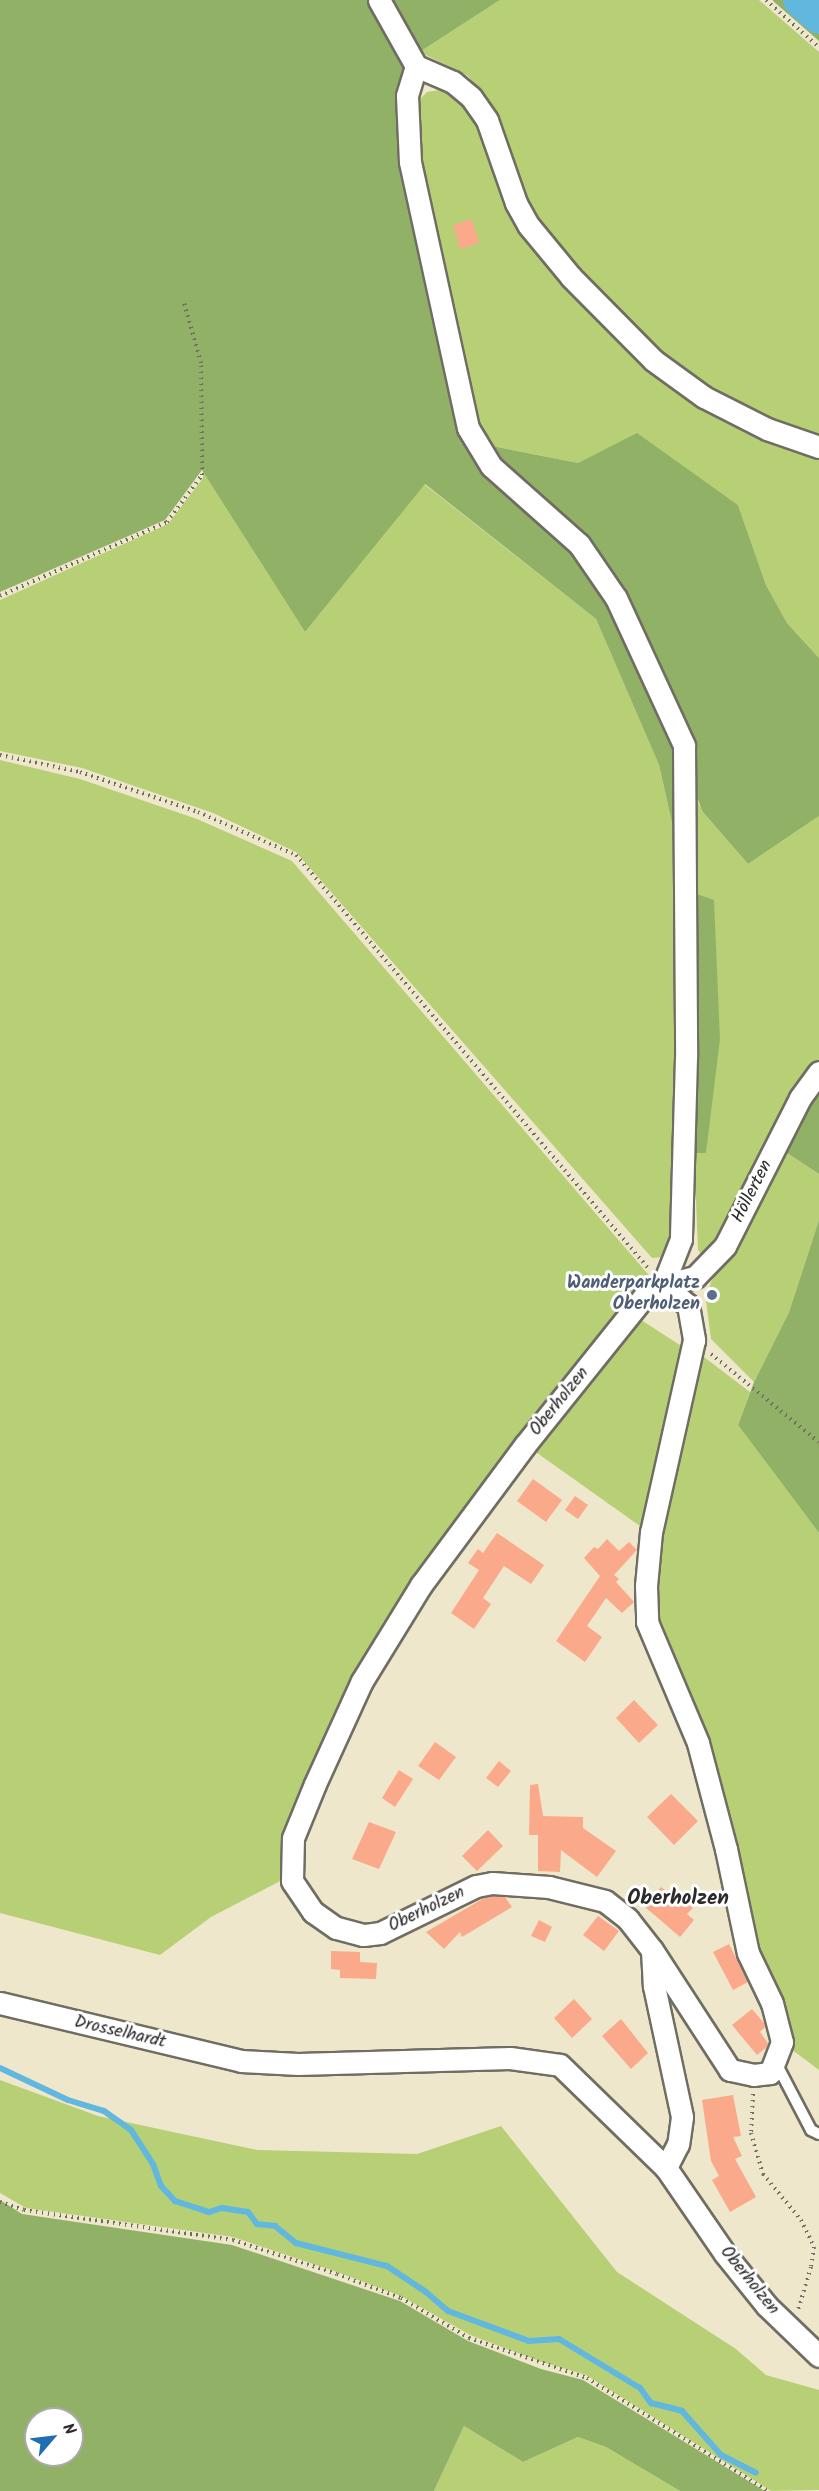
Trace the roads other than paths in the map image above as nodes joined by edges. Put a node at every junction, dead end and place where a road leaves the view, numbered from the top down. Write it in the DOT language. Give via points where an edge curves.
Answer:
graph roads {
  1 [pos="380,0"];
  2 [pos="416,66"];
  3 [pos="819,447"];
  4 [pos="819,1072"];
  5 [pos="663,1285"];
  6 [pos="652,1950"];
  7 [pos="0,2003"];
  8 [pos="775,2060"];
  9 [pos="241,2061"];
  10 [pos="819,2134"];
  11 [pos="666,2168"];
  12 [pos="819,2356"];
  1 -- 2 [label="street"];
  2 -- 3 [label="street" via="453,82 471,97 487,120 516,203 529,226 571,277 653,360 720,406 767,429"];
  2 -- 5 [label="street" via="407,96 410,162 468,428 491,466 579,544 616,598 684,746 686,1057 681,1239"];
  4 -- 5 [label="street, Höllerten" via="800,1098 725,1246 695,1277"];
  5 -- 6 [label="street, Oberholzen" via="646,1294 525,1445 421,1585 362,1681 315,1784 294,1838 292,1881 313,1912 336,1928 363,1935 380,1933 476,1886 509,1882 549,1887 606,1901 628,1919"];
  5 -- 8 [label="street" via="688,1305 694,1340 651,1532 647,1622 698,1743 748,1953 772,2003 782,2042"];
  6 -- 8 [label="street, Oberholzen" via="730,2070 754,2075 770,2073"];
  6 -- 11 [label="street" via="654,1986 682,2117 678,2144"];
  7 -- 9 [label="street, Drosselhardt"];
  8 -- 10 [label="lane" via="812,2130"];
  9 -- 11 [label="street, Oberholzen" via="298,2064 510,2058 560,2065"];
  11 -- 12 [label="street, Oberholzen" via="725,2254 791,2331"];
}
